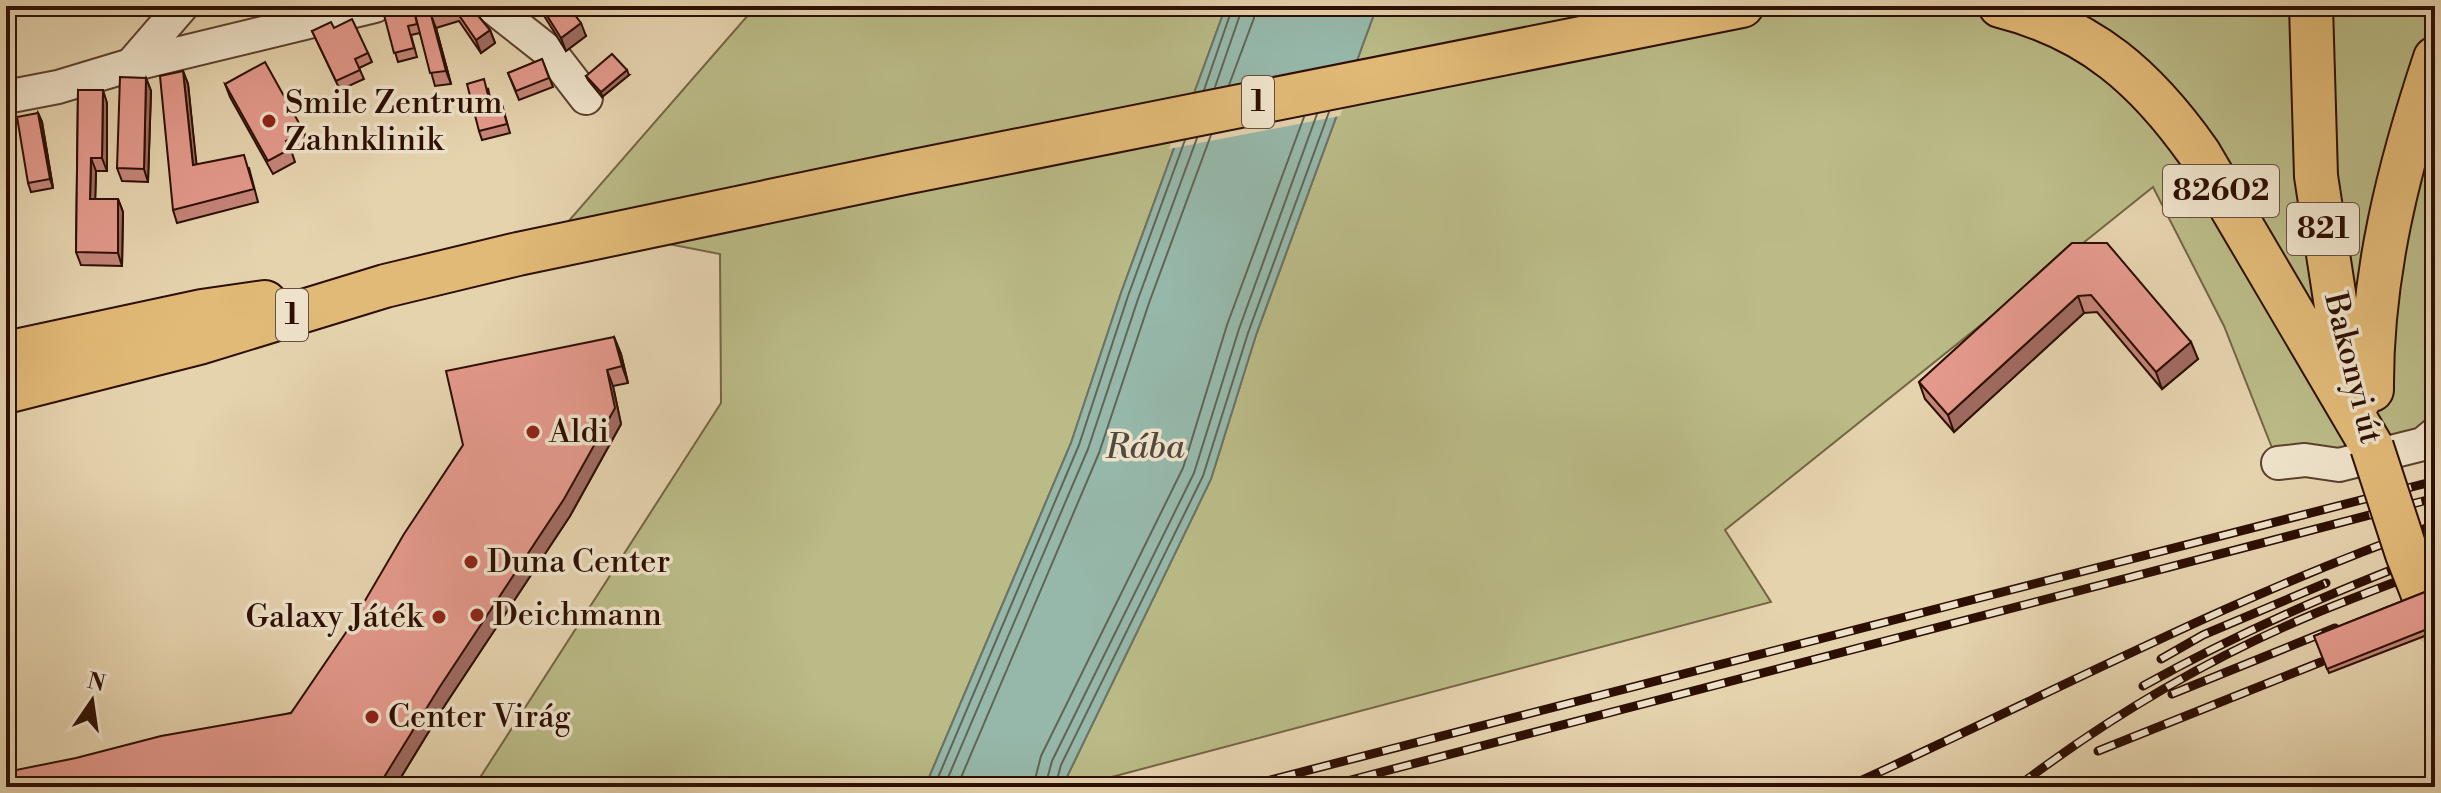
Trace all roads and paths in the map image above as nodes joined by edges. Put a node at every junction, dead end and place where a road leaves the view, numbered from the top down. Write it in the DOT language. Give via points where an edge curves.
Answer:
graph roads {
  1 [pos="182,6"];
  2 [pos="375,6"];
  3 [pos="491,6"];
  4 [pos="1742,6"];
  5 [pos="2000,6"];
  6 [pos="2311,6"];
  7 [pos="2435,58"];
  8 [pos="131,65"];
  9 [pos="6,97"];
  10 [pos="586,98"];
  11 [pos="385,286"];
  12 [pos="6,353"];
  13 [pos="6,392"];
  14 [pos="2435,434"];
  15 [pos="2372,447"];
  16 [pos="2278,463"];
  17 [pos="2435,625"];
  1 -- 8 [label="street"];
  2 -- 8 [label="street"];
  3 -- 10 [label="street" via="552,54"];
  4 -- 11 [label="main road, 1" via="904,173"];
  5 -- 15 [label="main road, 82602" via="2053,22 2109,54 2176,120"];
  6 -- 15 [label="main road, Bakonyi út / 821" via="2320,211 2338,319"];
  7 -- 15 [label="main road" via="2402,167 2378,281 2371,338"];
  8 -- 9 [label="street"];
  11 -- 12 [label="main road, 1" via="202,311"];
  11 -- 13 [label="main road, 1" via="199,343"];
  14 -- 16 [label="street" via="2423,444 2339,465"];
  15 -- 17 [label="main road, Bakonyi út / 821, bridge"];
}
